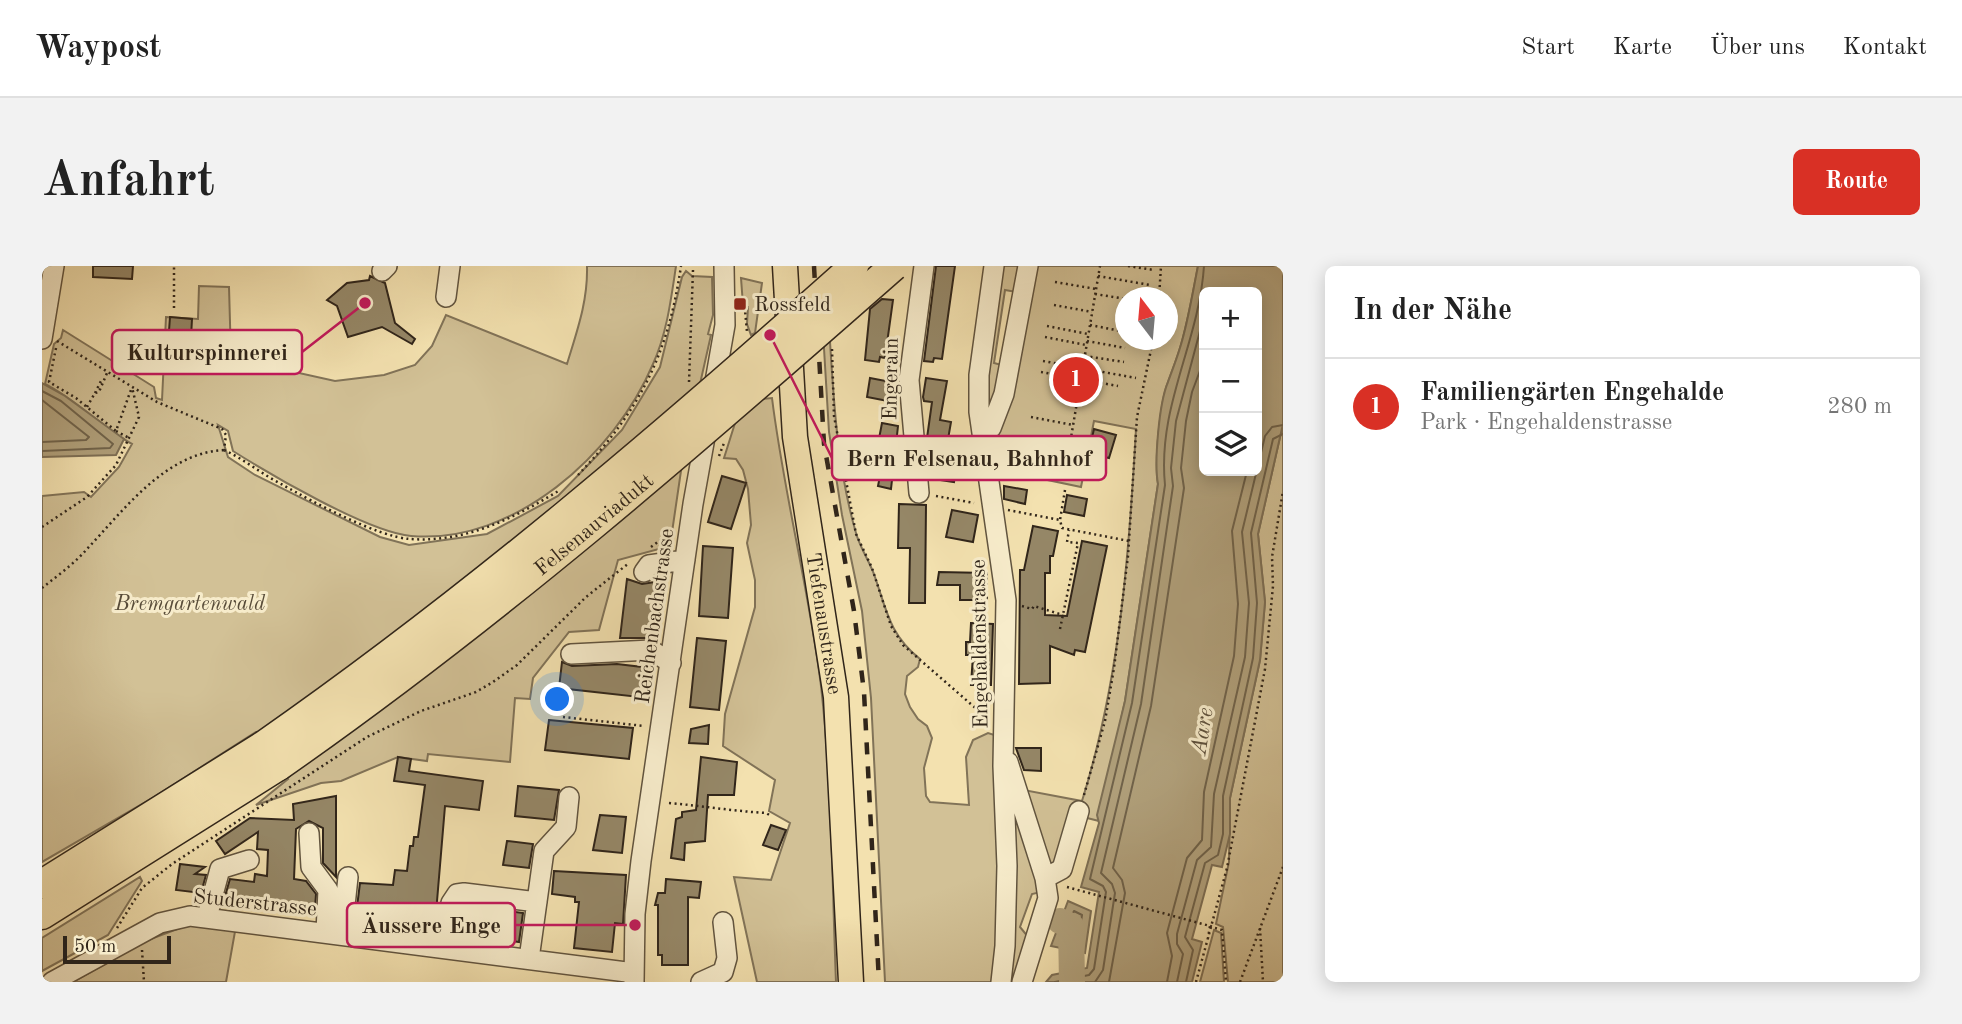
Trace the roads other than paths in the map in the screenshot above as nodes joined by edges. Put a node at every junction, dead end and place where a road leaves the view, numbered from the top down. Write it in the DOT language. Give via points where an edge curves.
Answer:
graph roads {
  1 [pos="54,266"];
  2 [pos="450,266"];
  3 [pos="724,266"];
  4 [pos="785,266"];
  5 [pos="854,266"];
  6 [pos="894,266"];
  7 [pos="924,266"];
  8 [pos="994,266"];
  9 [pos="1028,266"];
  10 [pos="446,297"];
  11 [pos="50,340"];
  12 [pos="982,433"];
  13 [pos="919,493"];
  14 [pos="685,560"];
  15 [pos="640,565"];
  16 [pos="571,654"];
  17 [pos="671,663"];
  18 [pos="1003,752"];
  19 [pos="272,755"];
  20 [pos="569,797"];
  21 [pos="1079,811"];
  22 [pos="309,833"];
  23 [pos="249,860"];
  24 [pos="348,877"];
  25 [pos="42,884"];
  26 [pos="1046,885"];
  27 [pos="537,902"];
  28 [pos="42,915"];
  29 [pos="207,917"];
  30 [pos="723,922"];
  31 [pos="334,933"];
  32 [pos="445,948"];
  33 [pos="529,960"];
  34 [pos="634,978"];
  35 [pos="52,982"];
  36 [pos="701,982"];
  37 [pos="851,982"];
  38 [pos="1001,982"];
  39 [pos="1022,982"];
  1 -- 11 [label="street"];
  2 -- 10 [label="street"];
  3 -- 14 [label="street, Reichenbachstrasse" via="723,340"];
  4 -- 37 [label="main road, Tiefenaustrasse" via="794,437 836,697"];
  5 -- 19 [label="highway, Felsenauviadukt, bridge" via="653,443"];
  6 -- 19 [label="highway, Felsenauviadukt, bridge" via="527,583 434,655"];
  7 -- 13 [label="street, Engerain" via="909,380"];
  8 -- 12 [label="street, Engehaldenstrasse" via="979,375"];
  9 -- 12 [label="street" via="1004,394 991,428"];
  12 -- 18 [label="street, Engehaldenstrasse" via="1005,586"];
  14 -- 15 [label="street"];
  14 -- 17 [label="street, Reichenbachstrasse"];
  16 -- 17 [label="street" via="651,650"];
  17 -- 34 [label="street, Reichenbachstrasse" via="638,885"];
  18 -- 26 [label="street"];
  18 -- 38 [label="street, Engehaldenstrasse" via="1007,866"];
  19 -- 25 [label="highway"];
  19 -- 28 [label="highway"];
  20 -- 27 [label="street" via="566,827 544,851"];
  21 -- 26 [label="street" via="1062,869"];
  22 -- 31 [label="street" via="311,867 328,890"];
  23 -- 29 [label="street" via="220,869"];
  24 -- 31 [label="street"];
  26 -- 39 [label="street" via="1048,905"];
  27 -- 32 [label="street" via="457,894 451,903"];
  27 -- 33 [label="street"];
  29 -- 31 [label="street, Studerstrasse"];
  29 -- 35 [label="street, Studerstrasse" via="172,919"];
  30 -- 36 [label="street" via="726,964 723,972"];
  31 -- 32 [label="street, Studerstrasse"];
  32 -- 33 [label="street, Studerstrasse"];
  33 -- 34 [label="street, Studerstrasse"];
}
